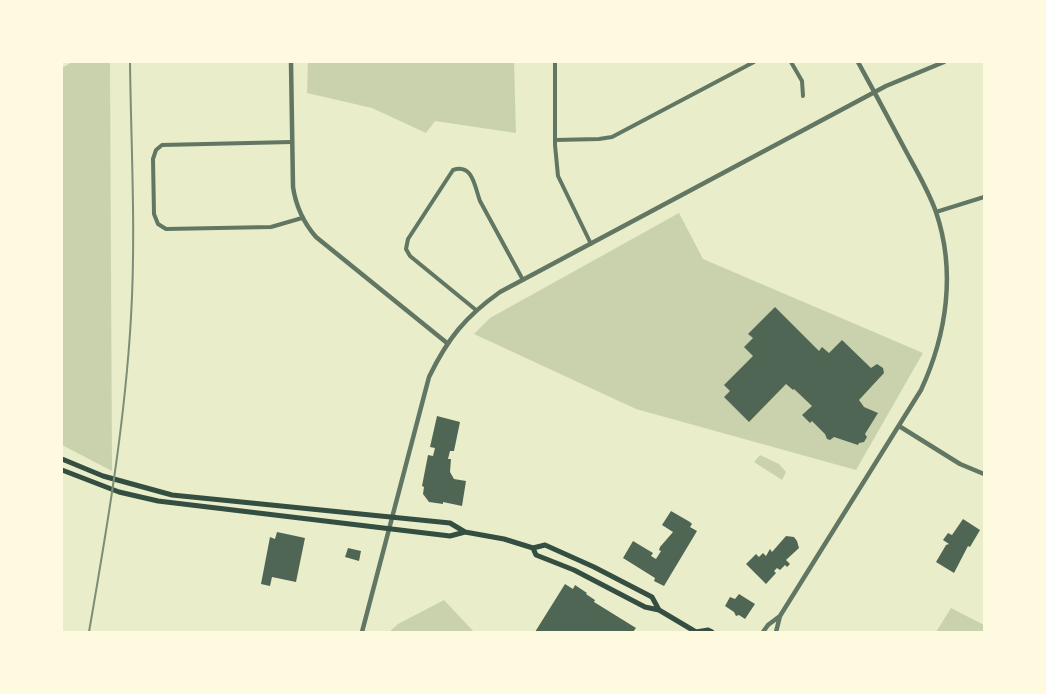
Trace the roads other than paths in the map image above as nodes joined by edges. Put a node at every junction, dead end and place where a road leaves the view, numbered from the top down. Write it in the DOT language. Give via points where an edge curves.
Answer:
graph roads {
  1 [pos="291,62"];
  2 [pos="555,62"];
  3 [pos="754,62"];
  4 [pos="791,62"];
  5 [pos="858,62"];
  6 [pos="944,62"];
  7 [pos="875,93"];
  8 [pos="803,96"];
  9 [pos="555,140"];
  10 [pos="292,142"];
  11 [pos="984,197"];
  12 [pos="936,212"];
  13 [pos="302,218"];
  14 [pos="591,244"];
  15 [pos="523,280"];
  16 [pos="476,310"];
  17 [pos="447,343"];
  18 [pos="899,426"];
  19 [pos="62,459"];
  20 [pos="62,470"];
  21 [pos="984,474"];
  22 [pos="392,517"];
  23 [pos="389,528"];
  24 [pos="465,532"];
  25 [pos="533,548"];
  26 [pos="599,570"];
  27 [pos="594,580"];
  28 [pos="659,610"];
  29 [pos="780,616"];
  30 [pos="696,632"];
  31 [pos="362,633"];
  32 [pos="712,633"];
  33 [pos="763,633"];
  34 [pos="776,633"];
  1 -- 10 [label="street"];
  2 -- 9 [label="street"];
  3 -- 9 [label="street" via="612,137"];
  4 -- 8 [label="street" via="802,81"];
  5 -- 7 [label="street"];
  6 -- 7 [label="street"];
  7 -- 12 [label="street"];
  7 -- 14 [label="street"];
  9 -- 14 [label="street" via="558,177"];
  10 -- 13 [label="street" via="293,188"];
  10 -- 13 [label="street" via="162,145 153,159 154,214 158,224 169,229 271,227"];
  11 -- 12 [label="street"];
  12 -- 18 [label="street" via="945,250 944,319 932,366"];
  13 -- 17 [label="street" via="316,237"];
  14 -- 15 [label="street"];
  15 -- 16 [label="street"];
  15 -- 16 [label="street" via="480,201 469,172 462,168 453,170 406,249"];
  16 -- 17 [label="street"];
  17 -- 22 [label="street" via="429,377"];
  18 -- 21 [label="street" via="960,464"];
  18 -- 29 [label="street"];
  19 -- 22 [label="main road" via="160,492"];
  20 -- 23 [label="main road" via="119,492 158,501"];
  22 -- 23 [label="street"];
  22 -- 24 [label="main road" via="450,523"];
  23 -- 24 [label="main road" via="450,536"];
  23 -- 31 [label="street"];
  24 -- 25 [label="main road"];
  25 -- 26 [label="main road" via="545,545"];
  25 -- 27 [label="main road" via="536,555"];
  26 -- 27 [label="main road"];
  26 -- 28 [label="main road" via="652,597"];
  27 -- 28 [label="main road" via="645,607"];
  28 -- 30 [label="main road"];
  29 -- 33 [label="street"];
  29 -- 34 [label="street"];
  30 -- 32 [label="main road"];
}
